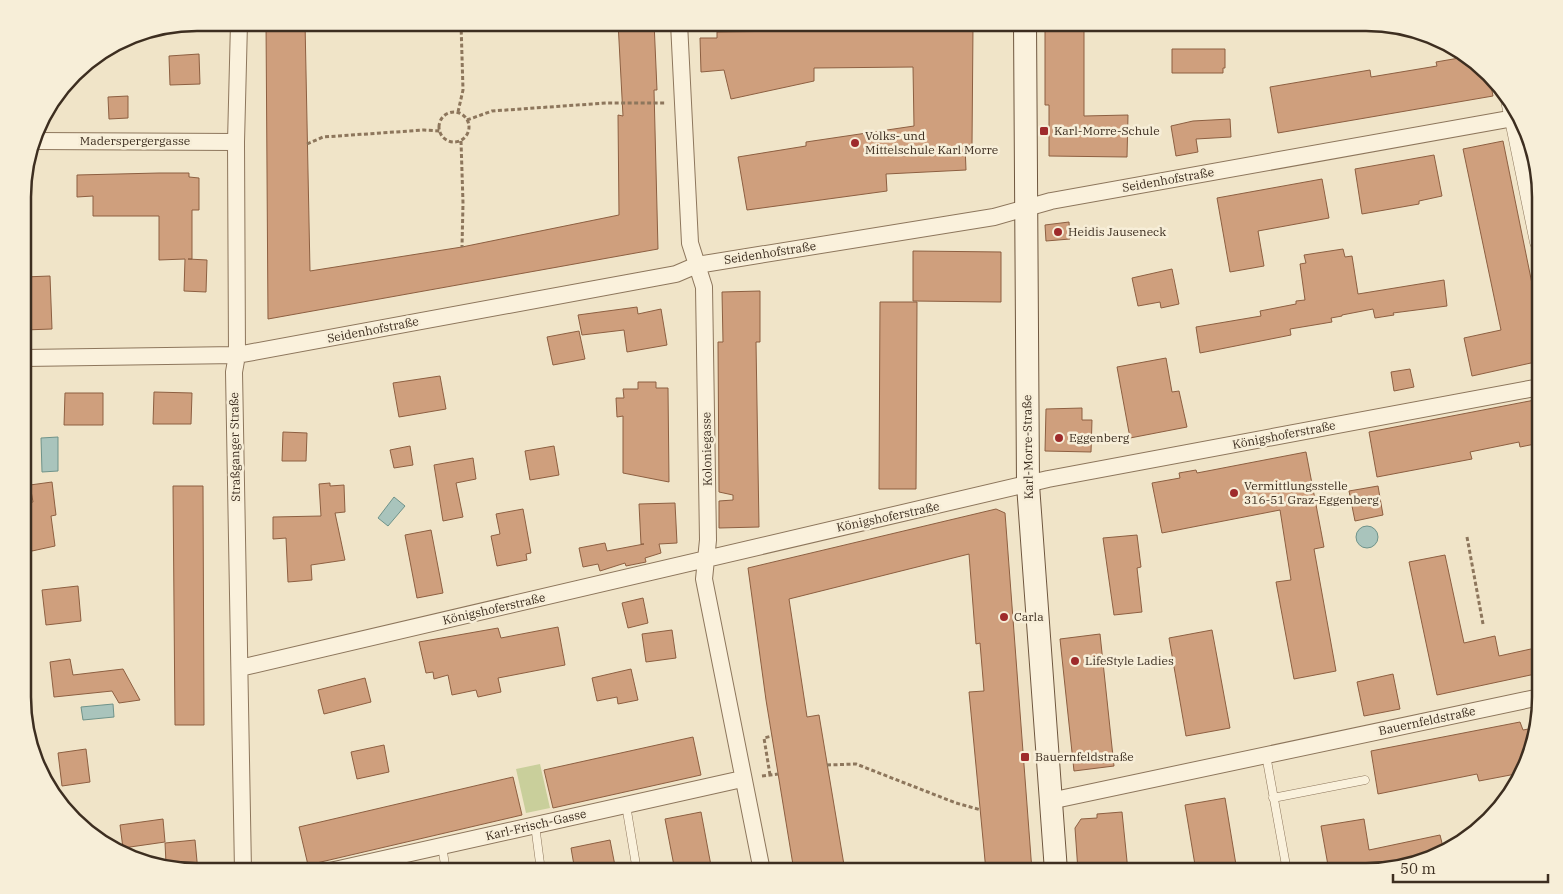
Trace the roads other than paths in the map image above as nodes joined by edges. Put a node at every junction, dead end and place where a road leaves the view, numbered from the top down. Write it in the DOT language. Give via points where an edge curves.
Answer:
graph roads {
  1 [pos="239,31"];
  2 [pos="679,31"];
  3 [pos="1025,31"];
  4 [pos="1507,110"];
  5 [pos="1515,125"];
  6 [pos="41,141"];
  7 [pos="236,142"];
  8 [pos="1531,199"];
  9 [pos="1025,210"];
  10 [pos="697,265"];
  11 [pos="237,355"];
  12 [pos="31,358"];
  13 [pos="1531,389"];
  14 [pos="1028,485"];
  15 [pos="706,559"];
  16 [pos="240,668"];
  17 [pos="1531,699"];
  18 [pos="1266,756"];
  19 [pos="742,778"];
  20 [pos="1365,780"];
  21 [pos="1273,798"];
  22 [pos="1050,802"];
  23 [pos="626,805"];
  24 [pos="535,825"];
  25 [pos="442,846"];
  26 [pos="1055,862"];
  27 [pos="1285,862"];
  28 [pos="243,863"];
  29 [pos="376,863"];
  30 [pos="445,863"];
  31 [pos="540,863"];
  32 [pos="636,863"];
  33 [pos="760,863"];
  1 -- 7 [label="street, Straßganger Straße"];
  2 -- 10 [label="street, Koloniegasse" via="690,243"];
  3 -- 9 [label="main road, Karl-Morre-Straße"];
  4 -- 9 [label="street, Seidenhofstraße" via="1061,199"];
  5 -- 8 [label="street"];
  6 -- 7 [label="street, Maderspergergasse"];
  7 -- 11 [label="street, Straßganger Straße"];
  9 -- 10 [label="street, Seidenhofstraße"];
  9 -- 14 [label="main road, Karl-Morre-Straße"];
  10 -- 11 [label="street, Seidenhofstraße" via="676,274"];
  10 -- 15 [label="street, Koloniegasse" via="704,287"];
  11 -- 12 [label="street, Seidenhofstraße"];
  11 -- 16 [label="street, Straßganger Straße" via="234,372"];
  13 -- 14 [label="street, Königshoferstraße"];
  14 -- 15 [label="street, Königshoferstraße"];
  14 -- 22 [label="main road, Karl-Morre-Straße"];
  15 -- 16 [label="street, Königshoferstraße"];
  15 -- 19 [label="street, Koloniegasse" via="704,579"];
  16 -- 28 [label="street, Straßganger Straße"];
  17 -- 18 [label="street, Bauernfeldstraße"];
  18 -- 21 [label="lane"];
  18 -- 22 [label="street, Bauernfeldstraße"];
  19 -- 23 [label="street, Karl-Frisch-Gasse"];
  19 -- 33 [label="street, Koloniegasse"];
  20 -- 21 [label="lane"];
  21 -- 27 [label="lane"];
  22 -- 26 [label="main road, Karl-Morre-Straße"];
  23 -- 24 [label="street, Karl-Frisch-Gasse"];
  23 -- 32 [label="lane"];
  24 -- 25 [label="street, Karl-Frisch-Gasse"];
  24 -- 31 [label="lane"];
  25 -- 29 [label="street, Karl-Frisch-Gasse"];
  25 -- 30 [label="lane"];
}
